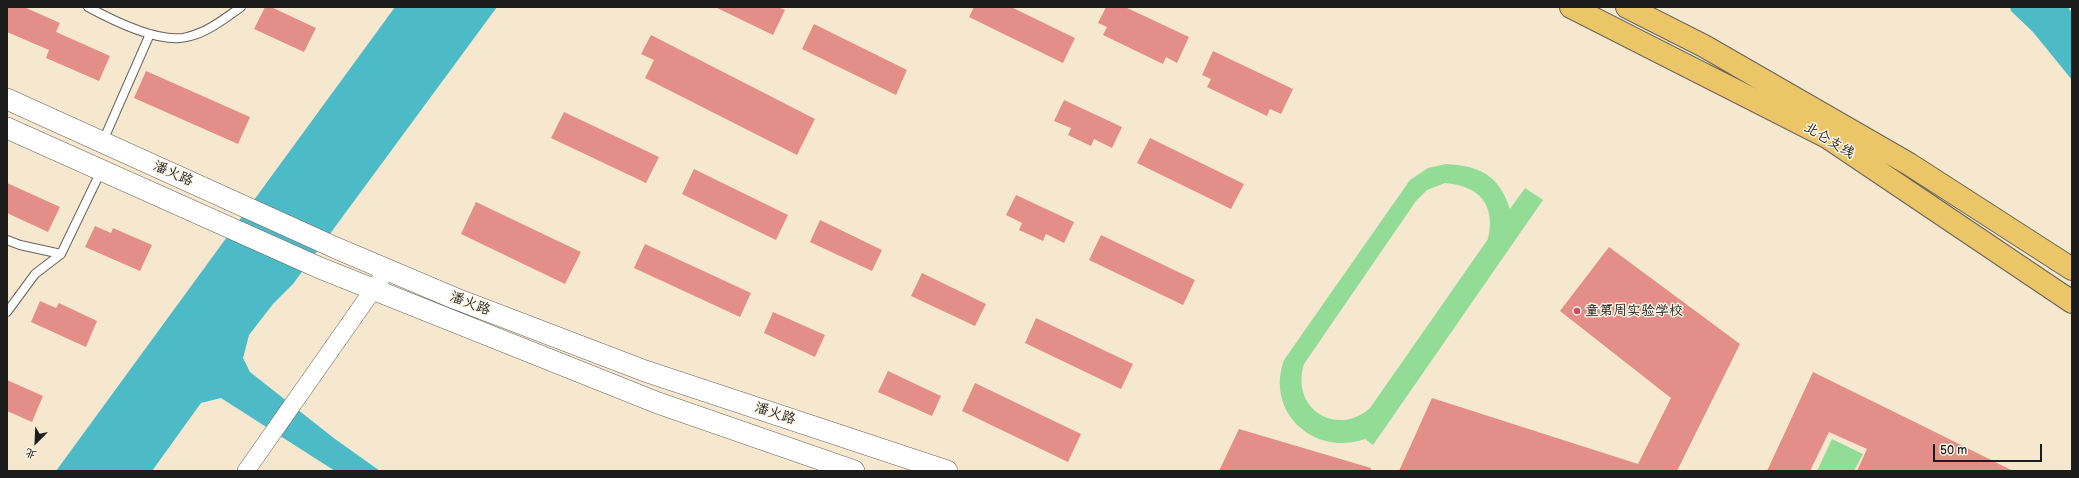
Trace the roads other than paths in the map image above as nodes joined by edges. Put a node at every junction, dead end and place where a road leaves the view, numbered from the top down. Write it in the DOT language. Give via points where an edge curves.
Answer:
graph roads {
  1 [pos="88,7"];
  2 [pos="241,7"];
  3 [pos="1571,7"];
  4 [pos="1627,7"];
  5 [pos="150,34"];
  6 [pos="7,99"];
  7 [pos="7,128"];
  8 [pos="103,143"];
  9 [pos="101,170"];
  10 [pos="7,240"];
  11 [pos="61,254"];
  12 [pos="2072,269"];
  13 [pos="387,270"];
  14 [pos="374,289"];
  15 [pos="2072,302"];
  16 [pos="7,312"];
  17 [pos="246,471"];
  18 [pos="854,471"];
  19 [pos="947,471"];
  1 -- 5 [label="lane"];
  2 -- 5 [label="lane" via="212,28 186,37"];
  3 -- 15 [label="highway, 北仑支线" via="1827,137"];
  4 -- 12 [label="highway, 北仑支线" via="1704,46 1909,164"];
  5 -- 8 [label="lane"];
  6 -- 8 [label="street, 潘火路"];
  7 -- 9 [label="street, 潘火路"];
  8 -- 13 [label="street, 潘火路"];
  9 -- 11 [label="lane"];
  9 -- 14 [label="street, 潘火路" via="320,268"];
  10 -- 11 [label="lane"];
  11 -- 16 [label="lane" via="35,274"];
  13 -- 14 [label="street"];
  13 -- 19 [label="street, 潘火路" via="645,371"];
  14 -- 17 [label="street"];
  14 -- 18 [label="street, 潘火路" via="658,403"];
}
